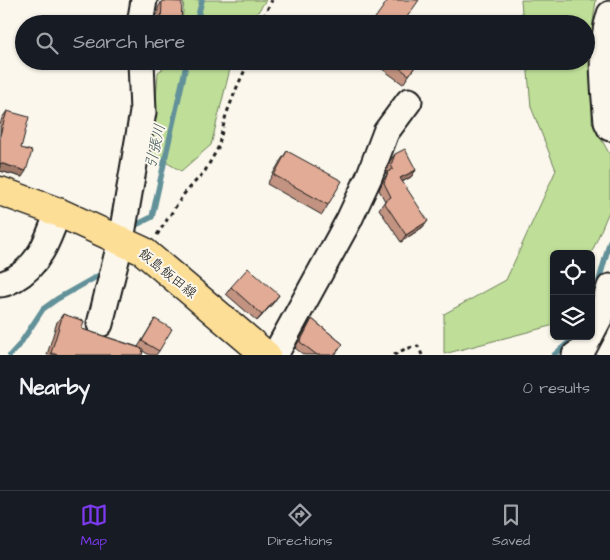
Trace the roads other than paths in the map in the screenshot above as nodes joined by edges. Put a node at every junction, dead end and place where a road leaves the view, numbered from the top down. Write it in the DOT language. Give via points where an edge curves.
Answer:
graph roads {
  1 [pos="144,0"];
  2 [pos="610,14"];
  3 [pos="140,15"];
  4 [pos="142,70"];
  5 [pos="409,102"];
  6 [pos="610,128"];
  7 [pos="0,191"];
  8 [pos="58,212"];
  9 [pos="132,245"];
  10 [pos="0,284"];
  11 [pos="610,287"];
  12 [pos="100,324"];
  13 [pos="595,326"];
  14 [pos="588,340"];
  15 [pos="266,355"];
  16 [pos="275,355"];
  17 [pos="575,355"];
  1 -- 3 [label="street"];
  2 -- 6 [label="street" via="603,74"];
  4 -- 9 [label="street" via="143,112"];
  5 -- 16 [label="street" via="386,132 349,220"];
  7 -- 8 [label="main road, 飯島飯田線"];
  8 -- 9 [label="main road, 飯島飯田線"];
  8 -- 10 [label="street" via="45,248 26,273"];
  9 -- 12 [label="street"];
  9 -- 15 [label="main road, 飯島飯田線"];
  11 -- 13 [label="street"];
  14 -- 17 [label="street" via="582,351"];
}
